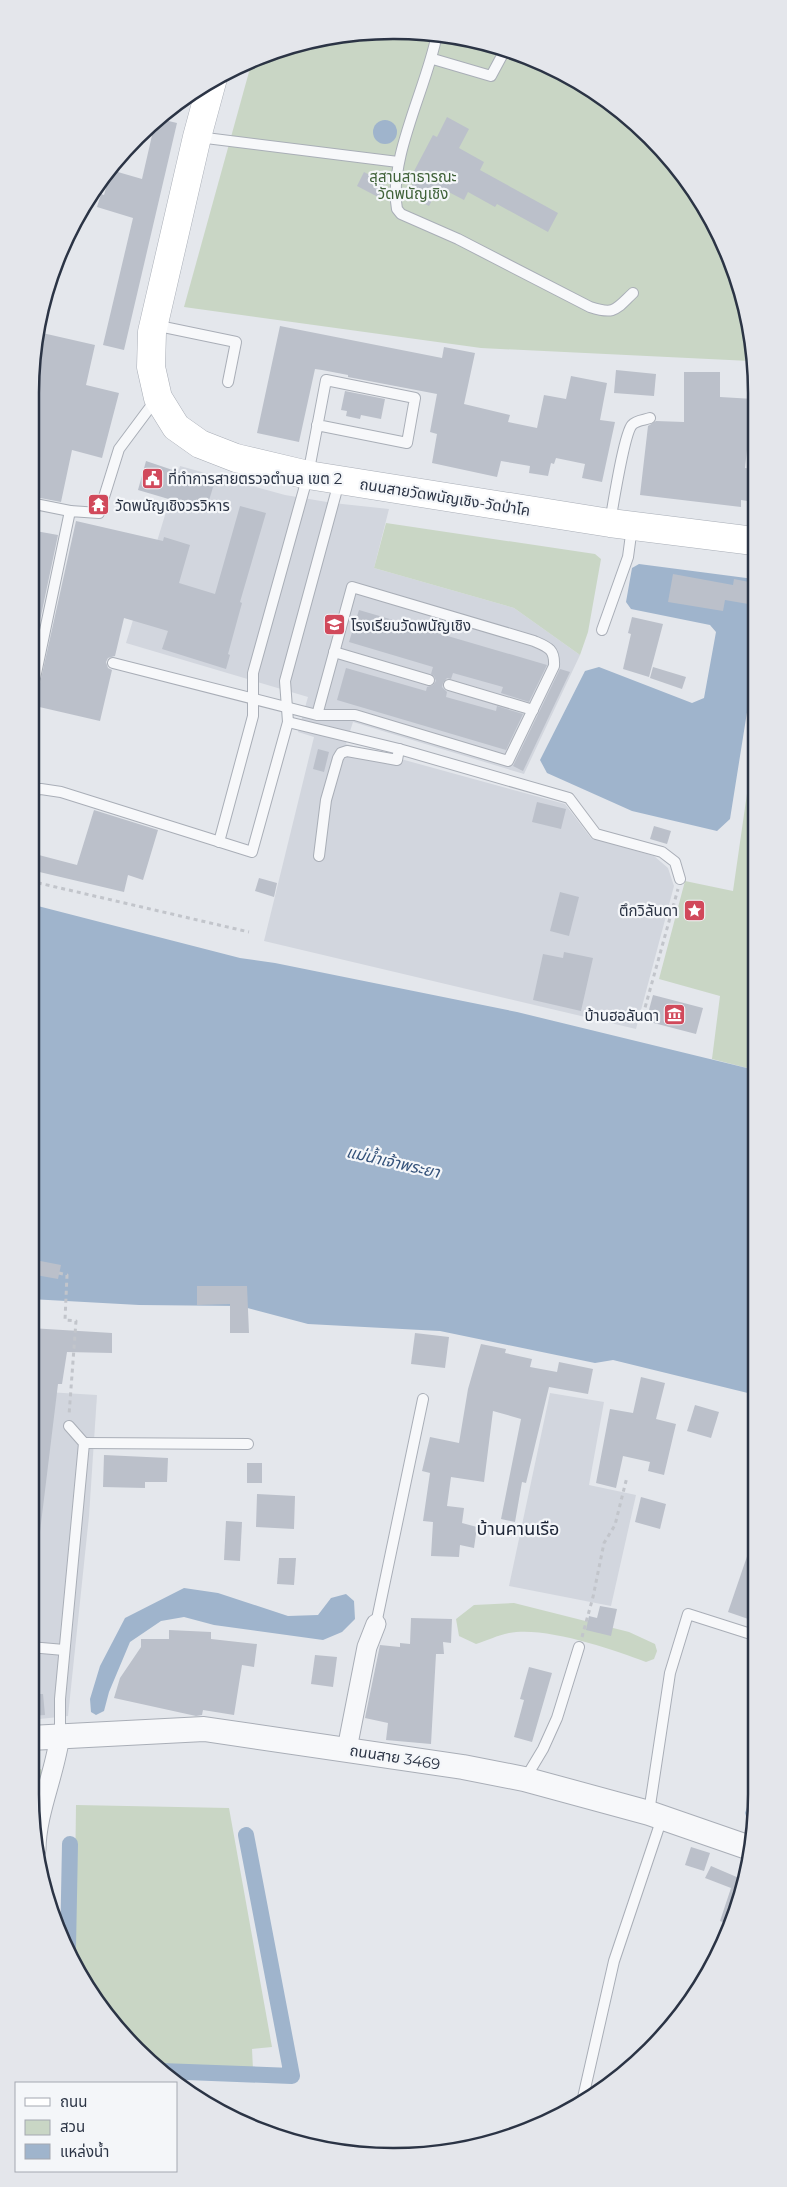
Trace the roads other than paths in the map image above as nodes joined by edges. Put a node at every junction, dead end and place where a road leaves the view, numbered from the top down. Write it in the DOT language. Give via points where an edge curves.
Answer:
graph roads {
  1 [pos="436,42"];
  2 [pos="502,56"];
  3 [pos="433,59"];
  4 [pos="210,90"];
  5 [pos="197,137"];
  6 [pos="398,162"];
  7 [pos="633,293"];
  8 [pos="153,325"];
  9 [pos="228,382"];
  10 [pos="158,398"];
  11 [pos="650,418"];
  12 [pos="317,425"];
  13 [pos="308,475"];
  14 [pos="339,481"];
  15 [pos="39,505"];
  16 [pos="70,511"];
  17 [pos="621,524"];
  18 [pos="748,539"];
  19 [pos="602,630"];
  20 [pos="334,652"];
  21 [pos="113,663"];
  22 [pos="39,666"];
  23 [pos="430,680"];
  24 [pos="449,685"];
  25 [pos="253,698"];
  26 [pos="286,707"];
  27 [pos="533,710"];
  28 [pos="317,715"];
  29 [pos="288,722"];
  30 [pos="400,749"];
  31 [pos="39,789"];
  32 [pos="220,842"];
  33 [pos="319,856"];
  34 [pos="680,879"];
  35 [pos="423,1399"];
  36 [pos="69,1426"];
  37 [pos="84,1443"];
  38 [pos="248,1444"];
  39 [pos="376,1624"];
  40 [pos="748,1633"];
  41 [pos="39,1647"];
  42 [pos="579,1647"];
  43 [pos="64,1650"];
  44 [pos="60,1735"];
  45 [pos="39,1737"];
  46 [pos="347,1749"];
  47 [pos="524,1780"];
  48 [pos="655,1816"];
  49 [pos="40,1818"];
  50 [pos="744,1846"];
  51 [pos="584,2092"];
  1 -- 3 [label="lane"];
  2 -- 3 [label="lane" via="491,76"];
  3 -- 6 [label="lane"];
  4 -- 5 [label="main road, ถนนสายวัดพนัญเชิง-วัดป่าโค"];
  5 -- 6 [label="lane"];
  5 -- 8 [label="main road, ถนนสายวัดพนัญเชิง-วัดป่าโค"];
  6 -- 7 [label="lane" via="396,202 401,214 590,307 606,312 617,308"];
  8 -- 9 [label="lane" via="236,342"];
  8 -- 10 [label="main road, ถนนสายวัดพนัญเชิง-วัดป่าโค" via="151,367"];
  10 -- 13 [label="main road, ถนนสายวัดพนัญเชิง-วัดป่าโค" via="176,427 200,444 236,458"];
  10 -- 16 [label="lane" via="119,449 99,513"];
  11 -- 17 [label="lane" via="637,422 629,430 620,468"];
  12 -- 12 [label="lane" via="326,380 416,398 407,443"];
  12 -- 13 [label="lane"];
  13 -- 14 [label="main road, ถนนสายวัดพนัญเชิง-วัดป่าโค"];
  13 -- 25 [label="lane" via="253,673"];
  14 -- 17 [label="main road, ถนนสายวัดพนัญเชิง-วัดป่าโค"];
  14 -- 26 [label="lane" via="285,681"];
  15 -- 16 [label="lane"];
  16 -- 22 [label="lane"];
  17 -- 18 [label="main road, ถนนสายวัดพนัญเชิง-วัดป่าโค"];
  17 -- 19 [label="lane" via="628,557"];
  20 -- 23 [label="lane"];
  20 -- 27 [label="lane" via="352,587 368,591 549,648 555,656 554,666"];
  20 -- 28 [label="lane"];
  21 -- 25 [label="lane"];
  24 -- 27 [label="lane"];
  25 -- 26 [label="lane"];
  25 -- 32 [label="lane" via="253,716"];
  26 -- 28 [label="lane"];
  26 -- 29 [label="lane"];
  27 -- 28 [label="lane" via="508,761 355,715"];
  29 -- 30 [label="lane"];
  29 -- 32 [label="lane" via="252,852"];
  30 -- 33 [label="lane" via="397,760 347,751 341,753 326,800"];
  30 -- 34 [label="lane" via="569,798 596,834 662,852 676,862"];
  31 -- 32 [label="lane" via="61,792"];
  35 -- 39 [label="lane"];
  36 -- 37 [label="lane"];
  37 -- 38 [label="lane"];
  37 -- 43 [label="lane"];
  39 -- 46 [label="street" via="367,1647"];
  40 -- 48 [label="lane" via="688,1614 670,1673"];
  41 -- 43 [label="lane"];
  42 -- 47 [label="lane" via="557,1718 543,1750"];
  43 -- 44 [label="lane"];
  44 -- 45 [label="street, ถนนสาย 3469"];
  44 -- 46 [label="street, ถนนสาย 3469" via="204,1729"];
  44 -- 49 [label="street"];
  46 -- 47 [label="street, ถนนสาย 3469"];
  47 -- 48 [label="street, ถนนสาย 3469"];
  48 -- 50 [label="street, ถนนสาย 3469"];
  48 -- 51 [label="lane" via="614,1961"];
}
